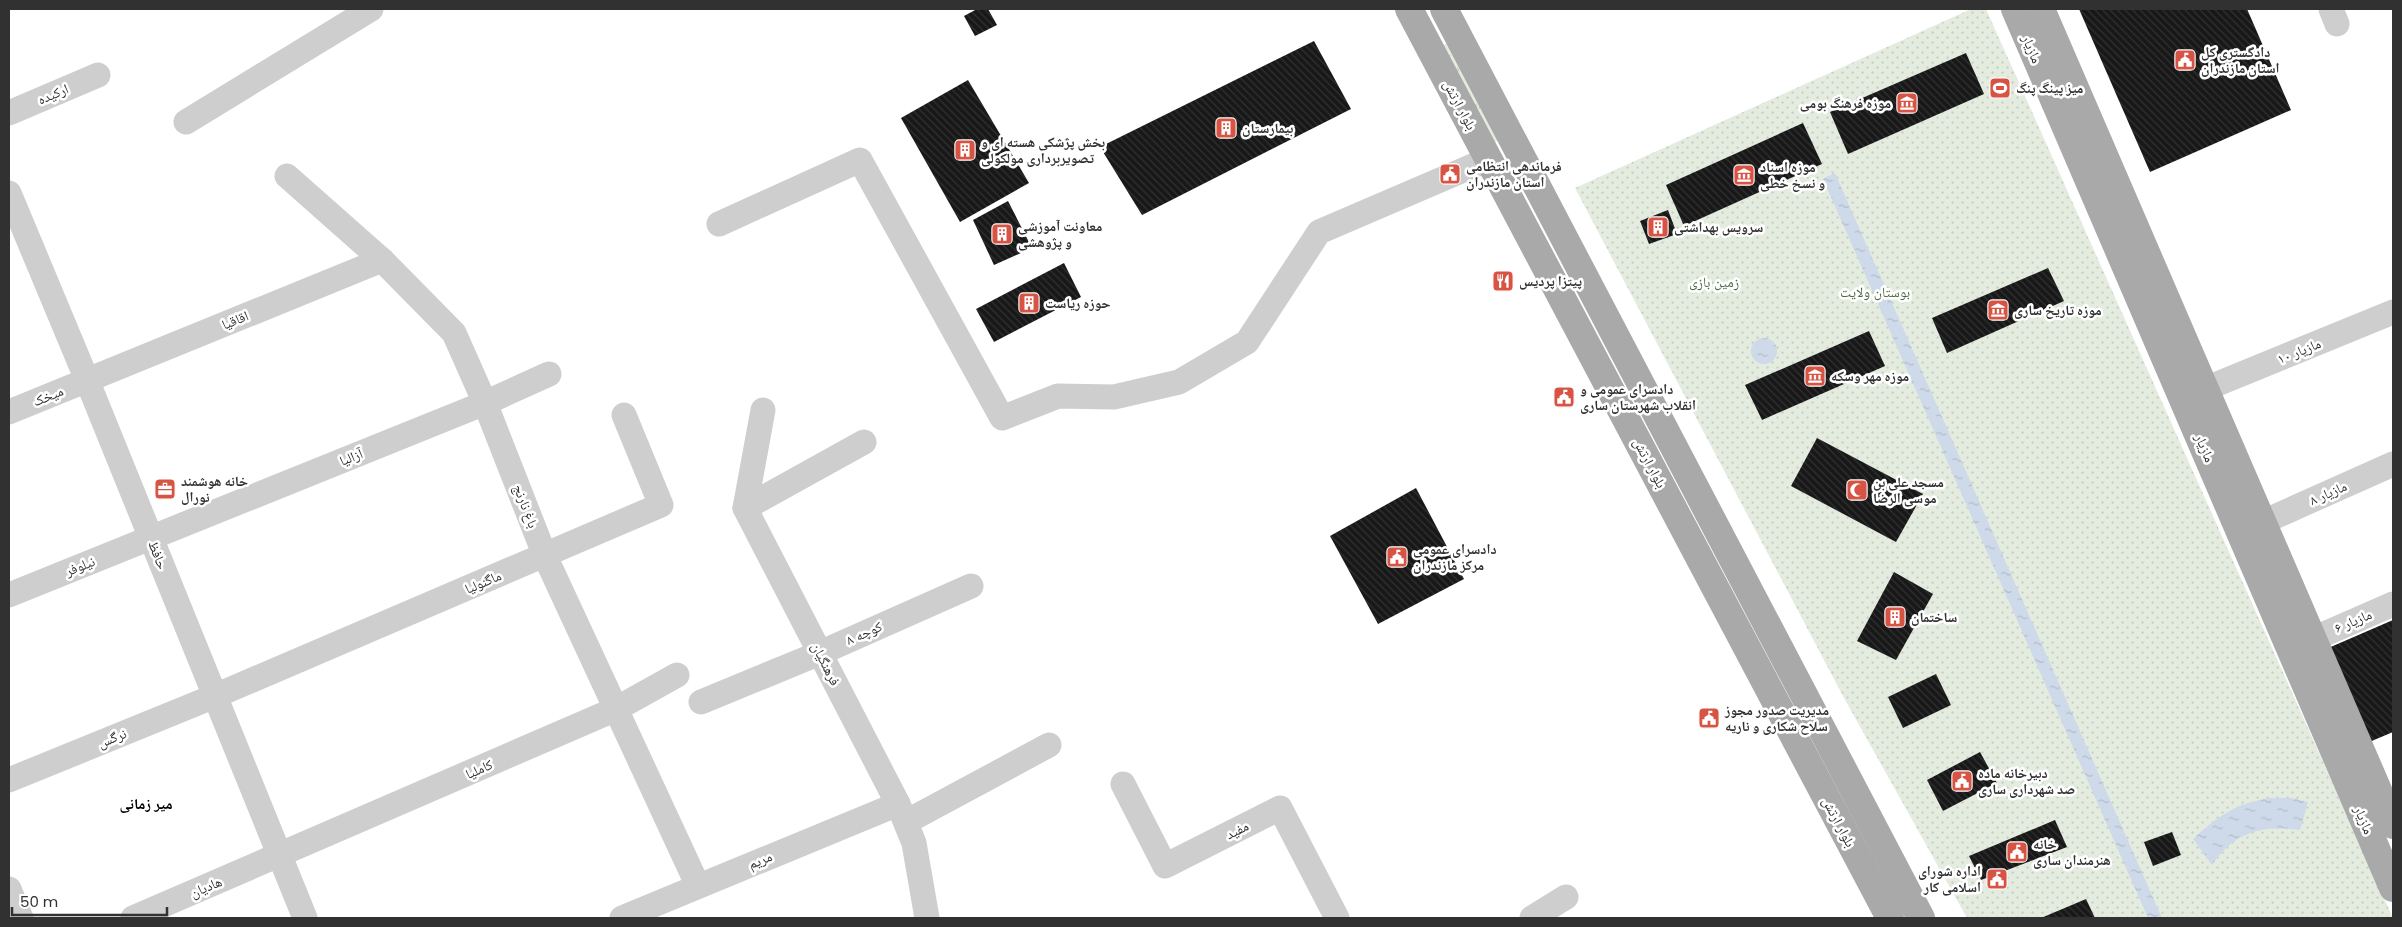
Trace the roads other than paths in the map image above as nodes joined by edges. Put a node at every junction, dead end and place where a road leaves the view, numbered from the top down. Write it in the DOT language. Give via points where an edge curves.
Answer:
graph roads {
  1 [pos="371,9"];
  2 [pos="2015,9"];
  3 [pos="2041,9"];
  4 [pos="1445,11"];
  5 [pos="1414,18"];
  6 [pos="98,75"];
  7 [pos="9,113"];
  8 [pos="186,122"];
  9 [pos="1515,145"];
  10 [pos="1489,159"];
  11 [pos="287,176"];
  12 [pos="10,202"];
  13 [pos="720,224"];
  14 [pos="382,260"];
  15 [pos="2393,312"];
  16 [pos="549,374"];
  17 [pos="87,380"];
  18 [pos="2205,389"];
  19 [pos="485,402"];
  20 [pos="763,410"];
  21 [pos="9,412"];
  22 [pos="624,415"];
  23 [pos="864,442"];
  24 [pos="2393,464"];
  25 [pos="2233,482"];
  26 [pos="745,508"];
  27 [pos="2262,522"];
  28 [pos="151,538"];
  29 [pos="545,556"];
  30 [pos="971,586"];
  31 [pos="9,595"];
  32 [pos="2393,604"];
  33 [pos="2313,639"];
  34 [pos="820,653"];
  35 [pos="677,676"];
  36 [pos="215,696"];
  37 [pos="701,702"];
  38 [pos="616,709"];
  39 [pos="1049,745"];
  40 [pos="9,780"];
  41 [pos="1123,784"];
  42 [pos="902,813"];
  43 [pos="2393,822"];
  44 [pos="280,856"];
  45 [pos="698,886"];
  46 [pos="2393,888"];
  47 [pos="9,889"];
  48 [pos="1566,897"];
  49 [pos="1912,915"];
  50 [pos="21,918"];
  51 [pos="133,918"];
  52 [pos="305,918"];
  53 [pos="622,918"];
  54 [pos="927,918"];
  55 [pos="1338,918"];
  56 [pos="1532,918"];
  57 [pos="1890,918"];
  1 -- 8 [label="street"];
  2 -- 25 [label="main road, مازیار"];
  3 -- 18 [label="main road, مازیار"];
  4 -- 5 [label="main road"];
  4 -- 9 [label="main road, بلوار ارتش"];
  5 -- 10 [label="main road, بلوار ارتش"];
  6 -- 7 [label="street, ارکیده"];
  9 -- 10 [label="main road"];
  9 -- 49 [label="main road, بلوار ارتش"];
  10 -- 13 [label="street" via="1319,232 1246,342 1179,382 1114,397 1058,396 1002,418 860,160"];
  10 -- 57 [label="main road, بلوار ارتش"];
  11 -- 14 [label="street, باغ نارنج"];
  12 -- 17 [label="street, حافظ"];
  14 -- 17 [label="street, اقاقیا"];
  14 -- 19 [label="street, باغ نارنج" via="454,333"];
  15 -- 18 [label="street, مازیار ١٠"];
  16 -- 19 [label="street, آزالیا"];
  17 -- 21 [label="street, میخک"];
  17 -- 28 [label="street, حافظ"];
  18 -- 25 [label="main road, مازیار"];
  19 -- 28 [label="street, آزالیا"];
  19 -- 29 [label="street, باغ نارنج"];
  20 -- 26 [label="street"];
  22 -- 29 [label="street, ماگنولیا" via="661,505"];
  23 -- 26 [label="street"];
  24 -- 27 [label="street, مازیار ٨"];
  25 -- 27 [label="main road, مازیار"];
  25 -- 46 [label="main road, مازیار"];
  26 -- 34 [label="street, فرهنگیان"];
  27 -- 33 [label="main road, مازیار"];
  28 -- 31 [label="street, نیلوفر"];
  28 -- 36 [label="street, حافظ"];
  29 -- 36 [label="street, ماگنولیا"];
  29 -- 38 [label="street, باغ نارنج"];
  30 -- 34 [label="street, کوچه ۸"];
  32 -- 33 [label="street, مازیار ۶"];
  33 -- 43 [label="main road, مازیار"];
  34 -- 37 [label="street, کوچه ۸"];
  34 -- 42 [label="street, فرهنگیان"];
  35 -- 38 [label="street, کاملیا"];
  36 -- 40 [label="street, نرگس"];
  36 -- 44 [label="street, حافظ"];
  38 -- 44 [label="street, کاملیا"];
  38 -- 45 [label="street, باغ نارنج"];
  39 -- 42 [label="street, مریم"];
  41 -- 55 [label="street, مفید" via="1165,866 1280,808"];
  42 -- 45 [label="street, مریم"];
  42 -- 54 [label="street, فرهنگیان" via="914,843"];
  44 -- 51 [label="street, هادیان"];
  44 -- 52 [label="street, حافظ"];
  45 -- 53 [label="street, مریم"];
  47 -- 50 [label="street"];
  48 -- 56 [label="street"];
}
